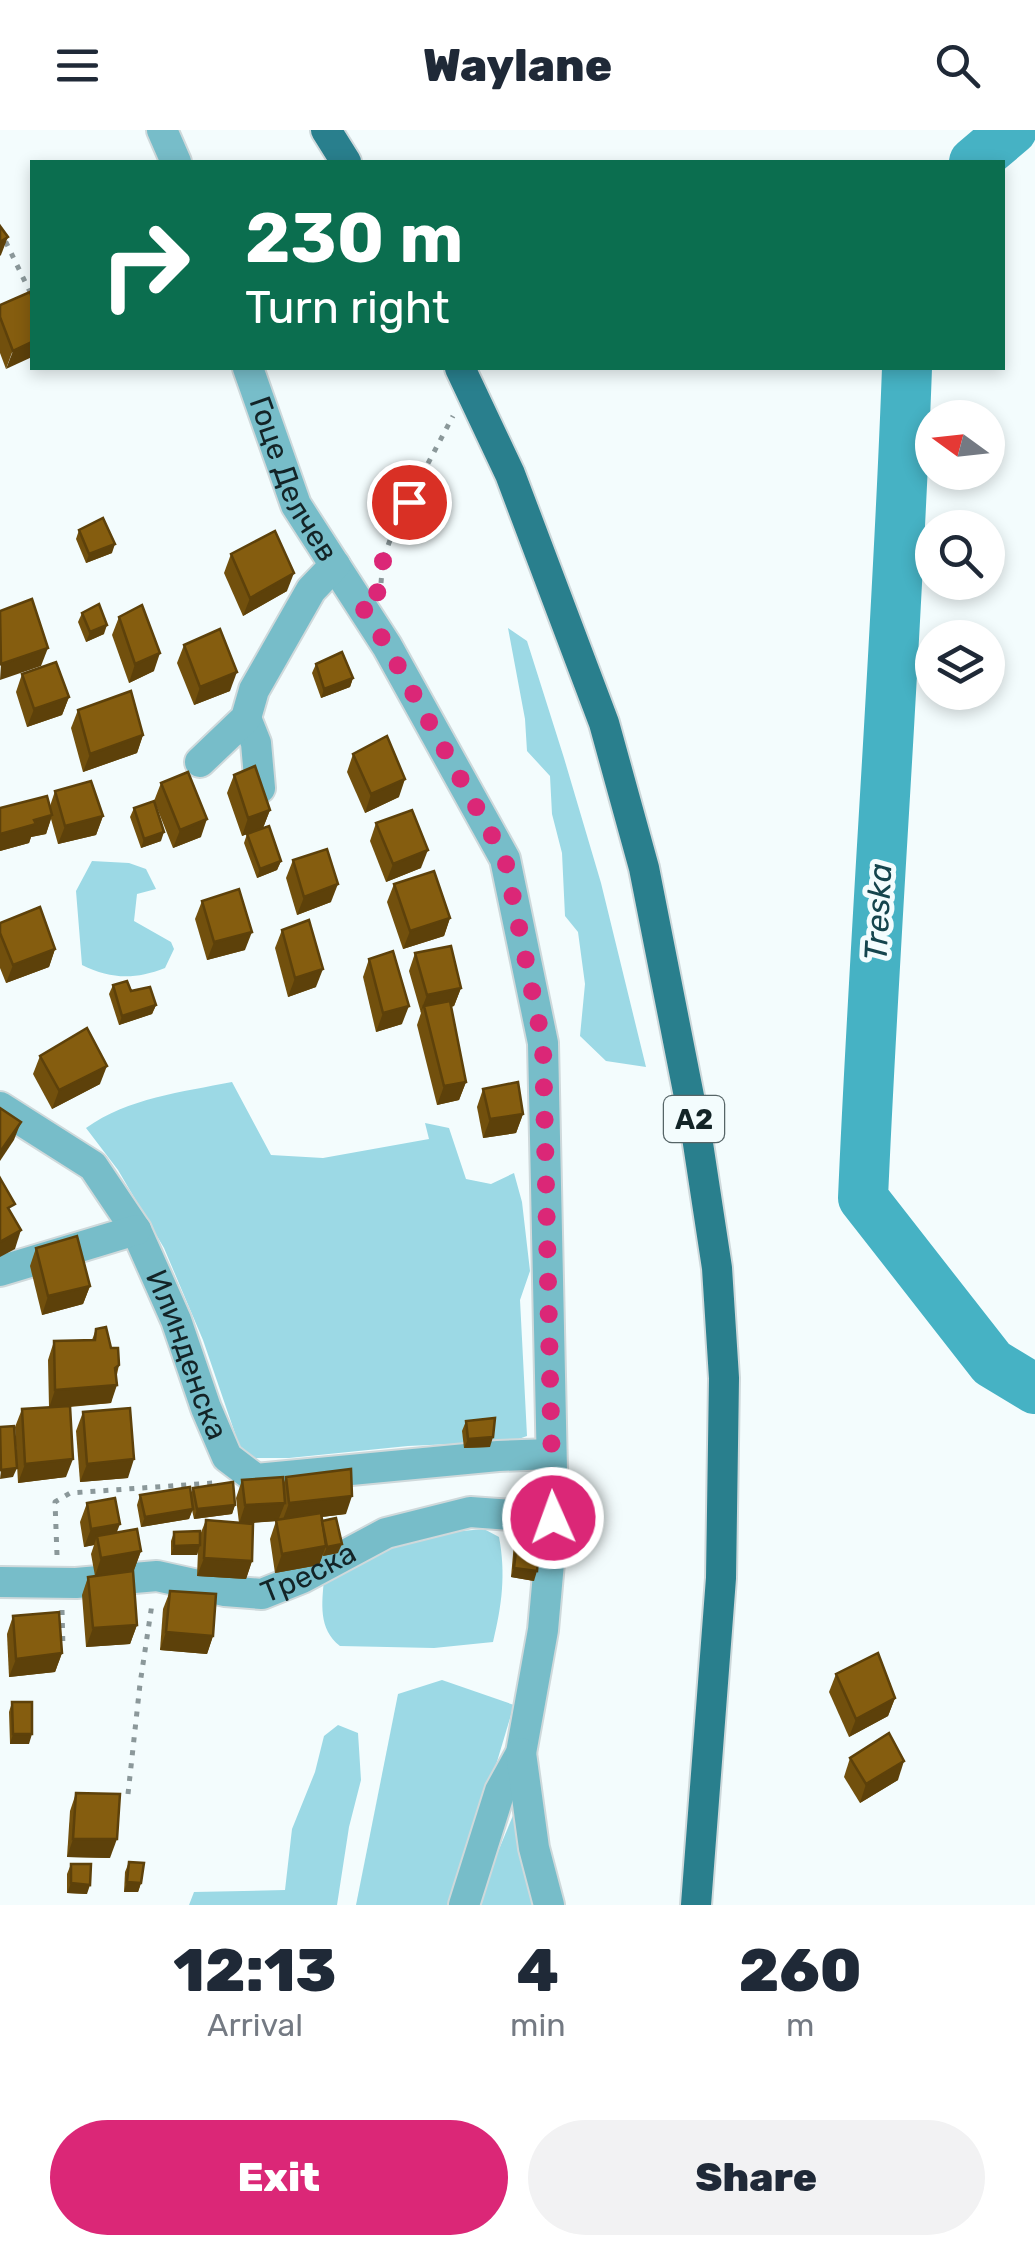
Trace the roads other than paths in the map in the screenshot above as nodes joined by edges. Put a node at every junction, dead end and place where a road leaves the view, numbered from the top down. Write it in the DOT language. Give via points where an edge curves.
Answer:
graph roads {
  1 [pos="162,130"];
  2 [pos="326,130"];
  3 [pos="175,160"];
  4 [pos="345,160"];
  5 [pos="249,370"];
  6 [pos="465,378"];
  7 [pos="335,565"];
  8 [pos="246,718"];
  9 [pos="200,762"];
  10 [pos="260,788"];
  11 [pos="0,1107"];
  12 [pos="136,1230"];
  13 [pos="0,1271"];
  14 [pos="550,1454"];
  15 [pos="553,1518"];
  16 [pos="0,1582"];
  17 [pos="521,1753"];
  18 [pos="464,1905"];
  19 [pos="549,1905"];
  20 [pos="696,1905"];
  1 -- 3 [label="street"];
  2 -- 4 [label="main road"];
  5 -- 7 [label="street, Гоце Делчев" via="296,506"];
  6 -- 20 [label="main road, A2" via="510,474 604,723 667,978 714,1250 724,1378 722,1578"];
  7 -- 8 [label="street" via="311,590 254,690"];
  7 -- 14 [label="street, Гоце Делчев" via="505,859 543,1044"];
  8 -- 9 [label="street"];
  8 -- 10 [label="street"];
  11 -- 12 [label="street, Илинденска" via="93,1166"];
  12 -- 13 [label="street"];
  12 -- 14 [label="street, Илинденска" via="227,1456 256,1479"];
  14 -- 15 [label="street, Гоце Делчев"];
  15 -- 16 [label="street, Треска" via="470,1512 386,1532 262,1594 157,1576"];
  15 -- 17 [label="street, Гоце Делчев"];
  17 -- 18 [label="street, Гоце Делчев" via="500,1790"];
  17 -- 19 [label="street"];
}
